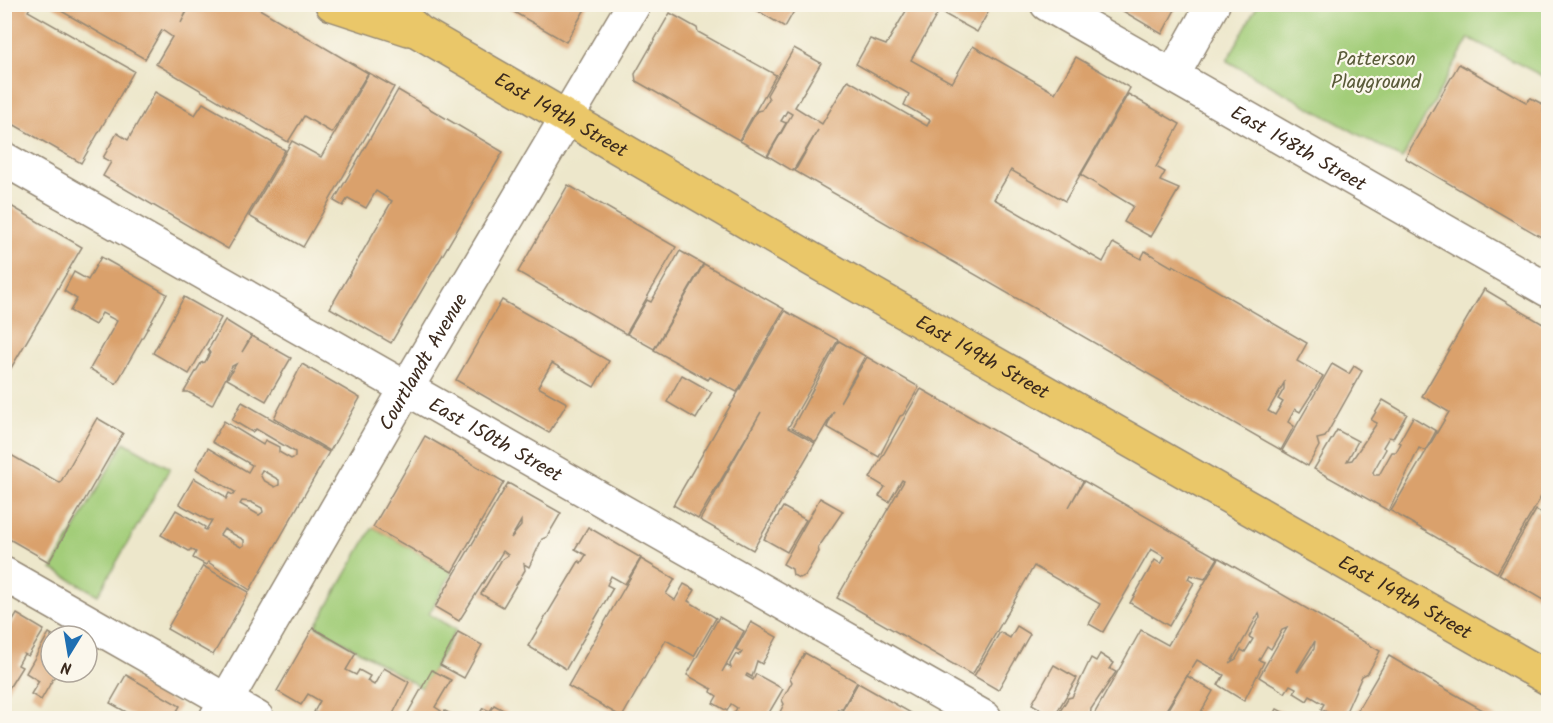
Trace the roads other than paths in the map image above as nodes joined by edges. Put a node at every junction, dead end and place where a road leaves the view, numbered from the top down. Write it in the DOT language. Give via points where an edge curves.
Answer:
graph roads {
  1 [pos="332,4"];
  2 [pos="387,4"];
  3 [pos="634,4"];
  4 [pos="1047,4"];
  5 [pos="1213,4"];
  6 [pos="419,32"];
  7 [pos="1173,75"];
  8 [pos="568,118"];
  9 [pos="4,159"];
  10 [pos="1548,290"];
  11 [pos="406,389"];
  12 [pos="4,574"];
  13 [pos="1548,678"];
  14 [pos="221,709"];
  15 [pos="257,718"];
  16 [pos="985,718"];
  1 -- 6 [label="main road, East 149th Street"];
  2 -- 6 [label="main road, East 149th Street"];
  3 -- 8 [label="street, Courtlandt Avenue"];
  4 -- 7 [label="street, East 148th Street"];
  5 -- 7 [label="street"];
  6 -- 8 [label="main road, East 149th Street"];
  7 -- 10 [label="street, East 148th Street"];
  8 -- 11 [label="street, Courtlandt Avenue"];
  8 -- 13 [label="main road, East 149th Street"];
  9 -- 11 [label="street, East 150th Street"];
  11 -- 14 [label="street, Courtlandt Avenue"];
  11 -- 16 [label="street, East 150th Street"];
  12 -- 14 [label="street"];
  14 -- 15 [label="street"];
}
